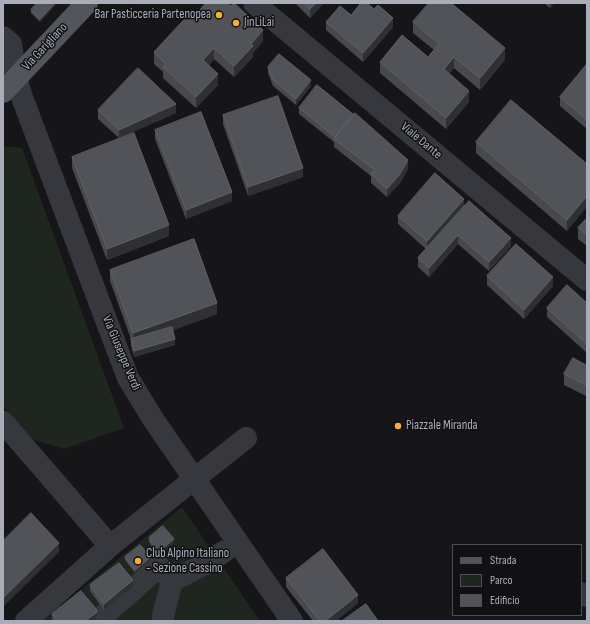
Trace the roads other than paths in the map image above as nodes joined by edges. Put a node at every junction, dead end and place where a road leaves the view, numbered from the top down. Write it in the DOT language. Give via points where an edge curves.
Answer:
graph roads {
  1 [pos="87,3"];
  2 [pos="254,3"];
  3 [pos="3,37"];
  4 [pos="9,85"];
  5 [pos="587,280"];
  6 [pos="3,422"];
  7 [pos="246,438"];
  8 [pos="194,481"];
  9 [pos="110,546"];
  10 [pos="225,551"];
  11 [pos="172,581"];
  12 [pos="101,620"];
  13 [pos="26,621"];
  14 [pos="163,621"];
  15 [pos="292,621"];
  1 -- 4 [label="main road, Via Garigliano"];
  2 -- 5 [label="street, Viale Dante"];
  3 -- 4 [label="street, Via Giuseppe Verdi" via="11,44"];
  4 -- 8 [label="street, Via Giuseppe Verdi" via="128,378"];
  6 -- 9 [label="street"];
  7 -- 8 [label="street"];
  8 -- 9 [label="street"];
  8 -- 15 [label="street, Via Giuseppe Verdi"];
  9 -- 13 [label="street"];
  10 -- 11 [label="street"];
  11 -- 12 [label="street" via="159,566"];
  11 -- 14 [label="street"];
}
